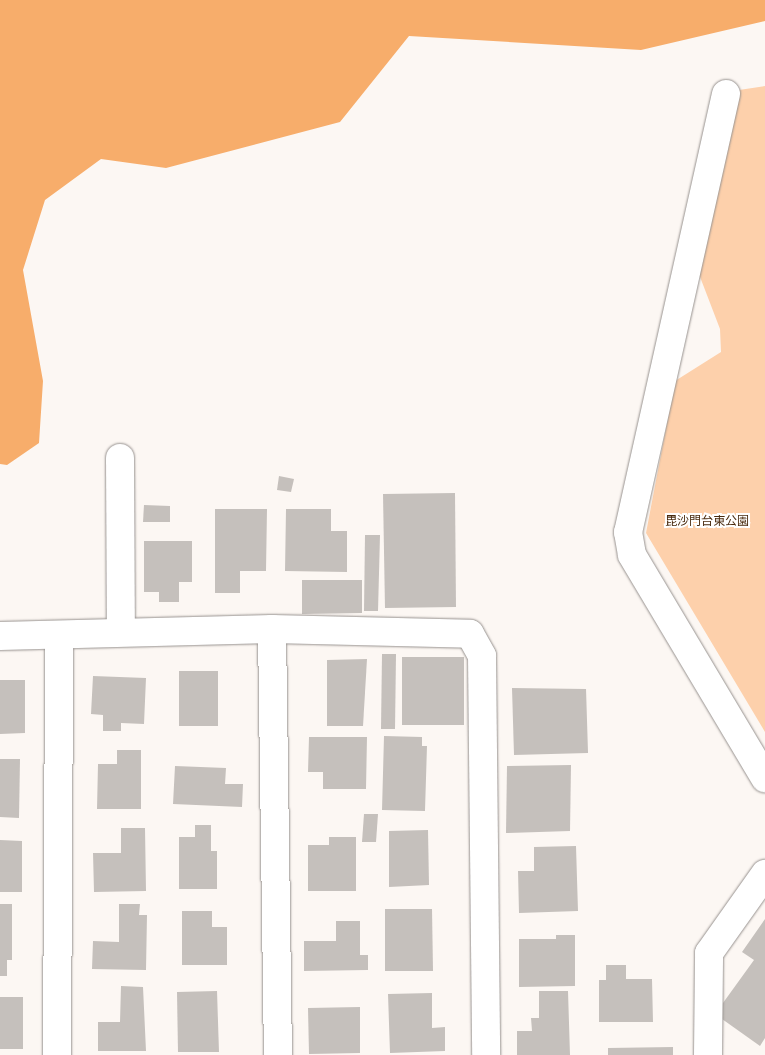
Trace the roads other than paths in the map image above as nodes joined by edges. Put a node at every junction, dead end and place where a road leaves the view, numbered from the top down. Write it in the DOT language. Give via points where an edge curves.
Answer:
graph roads {
  1 [pos="726,94"];
  2 [pos="120,458"];
  3 [pos="272,629"];
  4 [pos="121,631"];
  5 [pos="0,636"];
  6 [pos="59,637"];
  7 [pos="765,778"];
  8 [pos="765,874"];
  9 [pos="57,1055"];
  10 [pos="278,1055"];
  11 [pos="486,1055"];
  12 [pos="708,1055"];
  1 -- 7 [label="street" via="628,532 632,555"];
  2 -- 4 [label="street"];
  3 -- 4 [label="street"];
  3 -- 10 [label="street"];
  3 -- 11 [label="street" via="470,634 482,656"];
  4 -- 6 [label="street"];
  5 -- 6 [label="street"];
  6 -- 9 [label="street"];
  8 -- 12 [label="street" via="709,953"];
}
